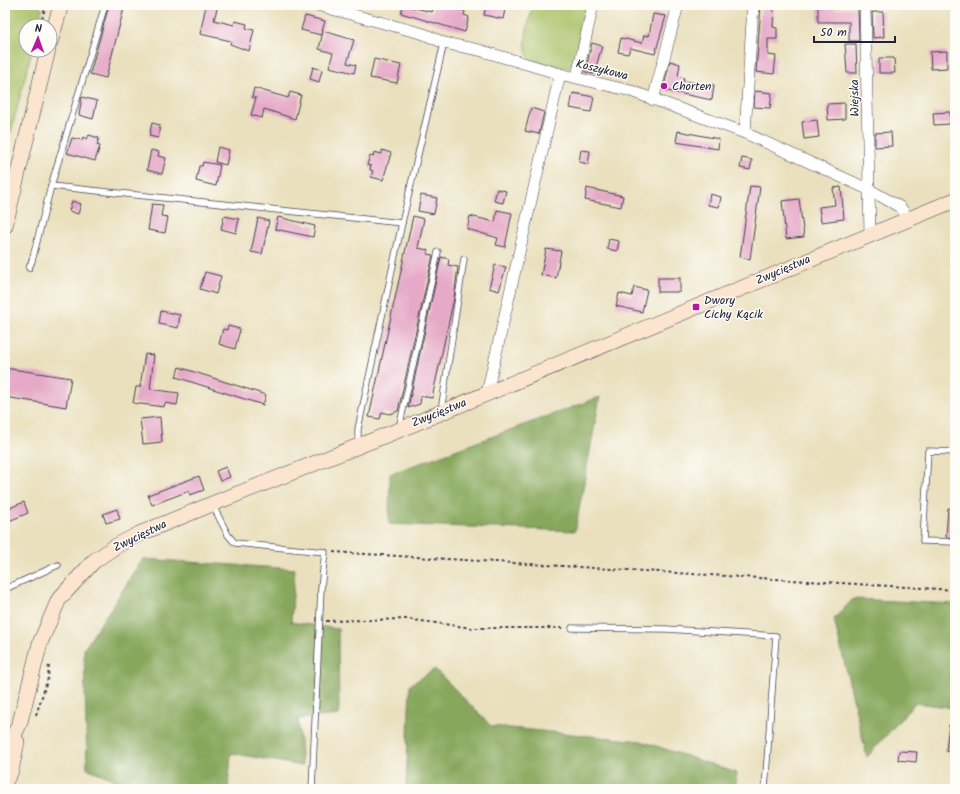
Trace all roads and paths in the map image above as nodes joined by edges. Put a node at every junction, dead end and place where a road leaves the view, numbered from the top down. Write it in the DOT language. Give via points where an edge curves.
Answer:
graph roads {
  1 [pos="45,5"];
  2 [pos="61,5"];
  3 [pos="105,5"];
  4 [pos="317,5"];
  5 [pos="593,5"];
  6 [pos="678,5"];
  7 [pos="753,5"];
  8 [pos="865,5"];
  9 [pos="953,5"];
  10 [pos="43,18"];
  11 [pos="57,18"];
  12 [pos="955,38"];
  13 [pos="444,43"];
  14 [pos="46,58"];
  15 [pos="560,74"];
  16 [pos="576,76"];
  17 [pos="653,100"];
  18 [pos="745,133"];
  19 [pos="51,186"];
  20 [pos="870,190"];
  21 [pos="955,200"];
  22 [pos="908,218"];
  23 [pos="402,223"];
  24 [pos="5,226"];
  25 [pos="870,234"];
  26 [pos="438,252"];
  27 [pos="464,260"];
  28 [pos="29,268"];
  29 [pos="487,393"];
  30 [pos="441,411"];
  31 [pos="399,430"];
  32 [pos="358,445"];
  33 [pos="955,452"];
  34 [pos="212,504"];
  35 [pos="955,542"];
  36 [pos="325,552"];
  37 [pos="58,565"];
  38 [pos="5,589"];
  39 [pos="955,590"];
  40 [pos="319,622"];
  41 [pos="572,628"];
  42 [pos="49,662"];
  43 [pos="27,720"];
  44 [pos="5,756"];
  45 [pos="5,782"];
  46 [pos="312,789"];
  47 [pos="765,789"];
  1 -- 10 [label="path"];
  2 -- 11 [label="street"];
  3 -- 19 [label="lane"];
  4 -- 13 [label="street, Koszykowa" via="424,34"];
  5 -- 16 [label="street"];
  6 -- 17 [label="street"];
  7 -- 18 [label="street"];
  8 -- 20 [label="street, Wiejska"];
  9 -- 12 [label="path"];
  13 -- 15 [label="street, Koszykowa" via="479,50"];
  13 -- 23 [label="lane"];
  14 -- 24 [label="street"];
  15 -- 16 [label="street, Koszykowa"];
  15 -- 29 [label="street"];
  16 -- 17 [label="street, Koszykowa" via="631,91"];
  17 -- 18 [label="street, Koszykowa"];
  18 -- 20 [label="street, Koszykowa"];
  19 -- 23 [label="lane"];
  19 -- 28 [label="lane"];
  20 -- 22 [label="street, Koszykowa" via="900,207"];
  20 -- 25 [label="street"];
  21 -- 22 [label="street, Zwycięstwa"];
  22 -- 25 [label="street, Zwycięstwa"];
  23 -- 32 [label="lane" via="358,429"];
  25 -- 29 [label="street, Zwycięstwa"];
  26 -- 31 [label="lane"];
  27 -- 30 [label="lane"];
  29 -- 30 [label="street, Zwycięstwa"];
  30 -- 31 [label="street, Zwycięstwa"];
  31 -- 32 [label="street, Zwycięstwa"];
  32 -- 34 [label="street, Zwycięstwa"];
  33 -- 35 [label="lane" via="928,451 922,541"];
  34 -- 36 [label="lane" via="235,543"];
  34 -- 43 [label="street, Zwycięstwa" via="116,546 94,561 59,599 40,643"];
  36 -- 39 [label="path"];
  36 -- 40 [label="lane"];
  37 -- 38 [label="lane"];
  40 -- 41 [label="path" via="407,619 472,628"];
  40 -- 46 [label="lane"];
  41 -- 47 [label="lane" via="666,629 776,636"];
  42 -- 43 [label="path" via="48,678"];
  43 -- 44 [label="street, Zwycięstwa"];
  43 -- 45 [label="street, Zwycięstwa"];
}
